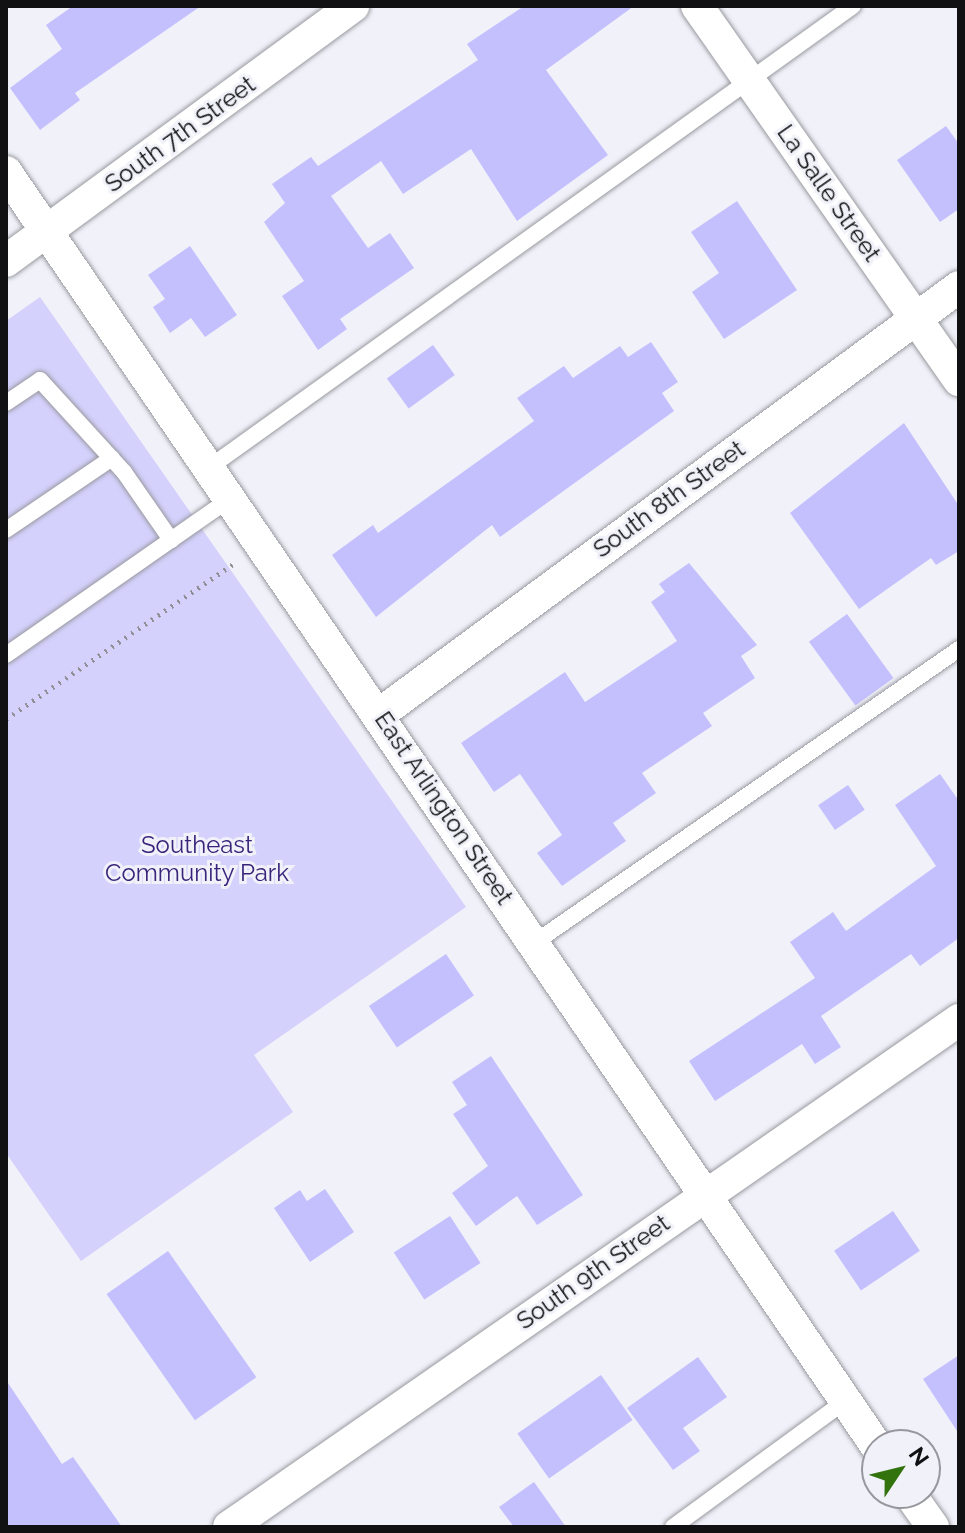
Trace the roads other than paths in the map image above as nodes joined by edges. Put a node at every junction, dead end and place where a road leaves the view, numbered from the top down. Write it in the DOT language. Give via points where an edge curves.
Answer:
graph roads {
  1 [pos="353,6"];
  2 [pos="697,6"];
  3 [pos="853,6"];
  4 [pos="750,80"];
  5 [pos="6,172"];
  6 [pos="46,232"];
  7 [pos="6,261"];
  8 [pos="959,287"];
  9 [pos="916,317"];
  10 [pos="959,380"];
  11 [pos="6,403"];
  12 [pos="112,458"];
  13 [pos="210,467"];
  14 [pos="231,498"];
  15 [pos="6,530"];
  16 [pos="171,540"];
  17 [pos="959,649"];
  18 [pos="6,655"];
  19 [pos="381,713"];
  20 [pos="534,943"];
  21 [pos="959,1020"];
  22 [pos="702,1196"];
  23 [pos="845,1401"];
  24 [pos="864,1429"];
  25 [pos="920,1509"];
  26 [pos="229,1527"];
  27 [pos="673,1527"];
  28 [pos="933,1527"];
  1 -- 6 [label="street, South 7th Street"];
  2 -- 4 [label="street, La Salle Street"];
  3 -- 4 [label="lane"];
  4 -- 9 [label="street, La Salle Street"];
  4 -- 13 [label="lane"];
  5 -- 6 [label="street, East Arlington Street"];
  6 -- 7 [label="street, South 7th Street"];
  6 -- 13 [label="street, East Arlington Street"];
  8 -- 9 [label="street, South 8th Street"];
  9 -- 10 [label="street, La Salle Street"];
  9 -- 19 [label="street, South 8th Street"];
  11 -- 12 [label="lane" via="40,380"];
  12 -- 15 [label="lane"];
  12 -- 16 [label="lane"];
  13 -- 14 [label="street, East Arlington Street"];
  14 -- 16 [label="lane"];
  14 -- 19 [label="street, East Arlington Street"];
  16 -- 18 [label="lane"];
  17 -- 20 [label="lane"];
  19 -- 20 [label="street, East Arlington Street"];
  20 -- 22 [label="street, East Arlington Street"];
  21 -- 22 [label="street, South 9th Street"];
  22 -- 23 [label="street, East Arlington Street"];
  22 -- 26 [label="street, South 9th Street"];
  23 -- 24 [label="street, East Arlington Street"];
  23 -- 27 [label="lane"];
  25 -- 28 [label="street"];
}
